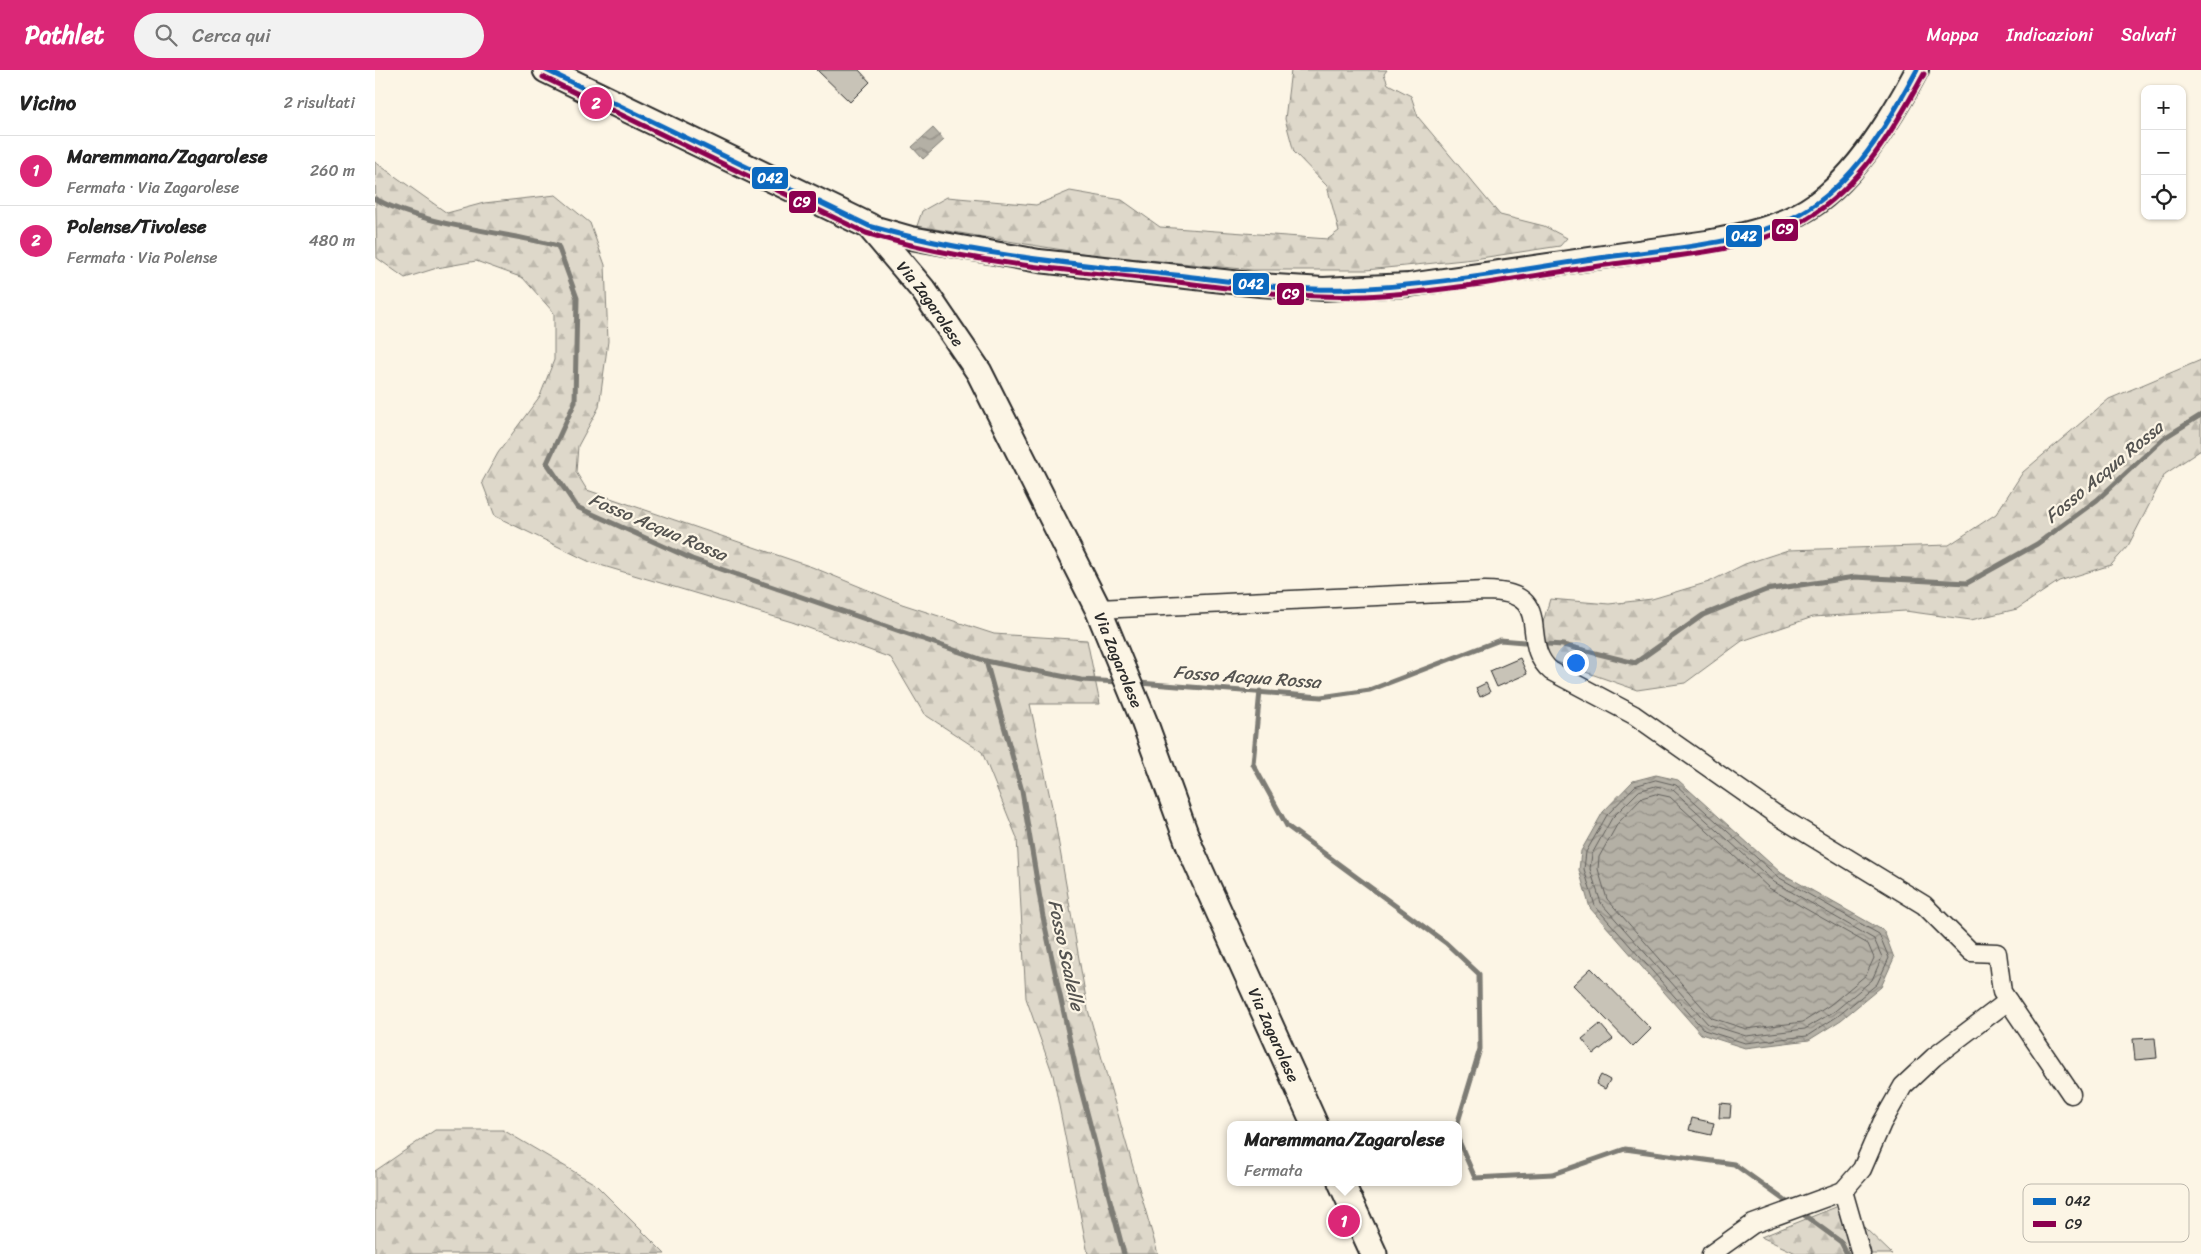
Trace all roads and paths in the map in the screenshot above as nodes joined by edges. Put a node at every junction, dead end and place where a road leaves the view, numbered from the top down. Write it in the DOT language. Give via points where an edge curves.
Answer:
graph roads {
  1 [pos="546,70"];
  2 [pos="1917,70"];
  3 [pos="869,226"];
  4 [pos="1098,609"];
  5 [pos="2008,1002"];
  6 [pos="2071,1094"];
  7 [pos="1313,1121"];
  8 [pos="1343,1186"];
  9 [pos="1843,1192"];
  10 [pos="1374,1254"];
  11 [pos="1711,1254"];
  12 [pos="1861,1254"];
  1 -- 3 [label="main road"];
  2 -- 3 [label="street" via="1873,143 1823,198 1801,214 1786,220 1707,242 1425,283 1323,289 1039,261 911,238"];
  3 -- 4 [label="main road, Via Zagarolese" via="924,291 979,372"];
  4 -- 5 [label="street" via="1485,591 1514,594 1527,604 1535,624 1539,655 1551,671 1634,715 1775,814 1924,905 1971,952 1997,953 2002,992"];
  4 -- 7 [label="main road, Via Zagarolese" via="1144,720 1191,850"];
  5 -- 6 [label="street"];
  5 -- 9 [label="street" via="1934,1057 1903,1086 1862,1169"];
  8 -- 10 [label="main road"];
  9 -- 11 [label="street" via="1753,1224"];
  9 -- 12 [label="street"];
}
